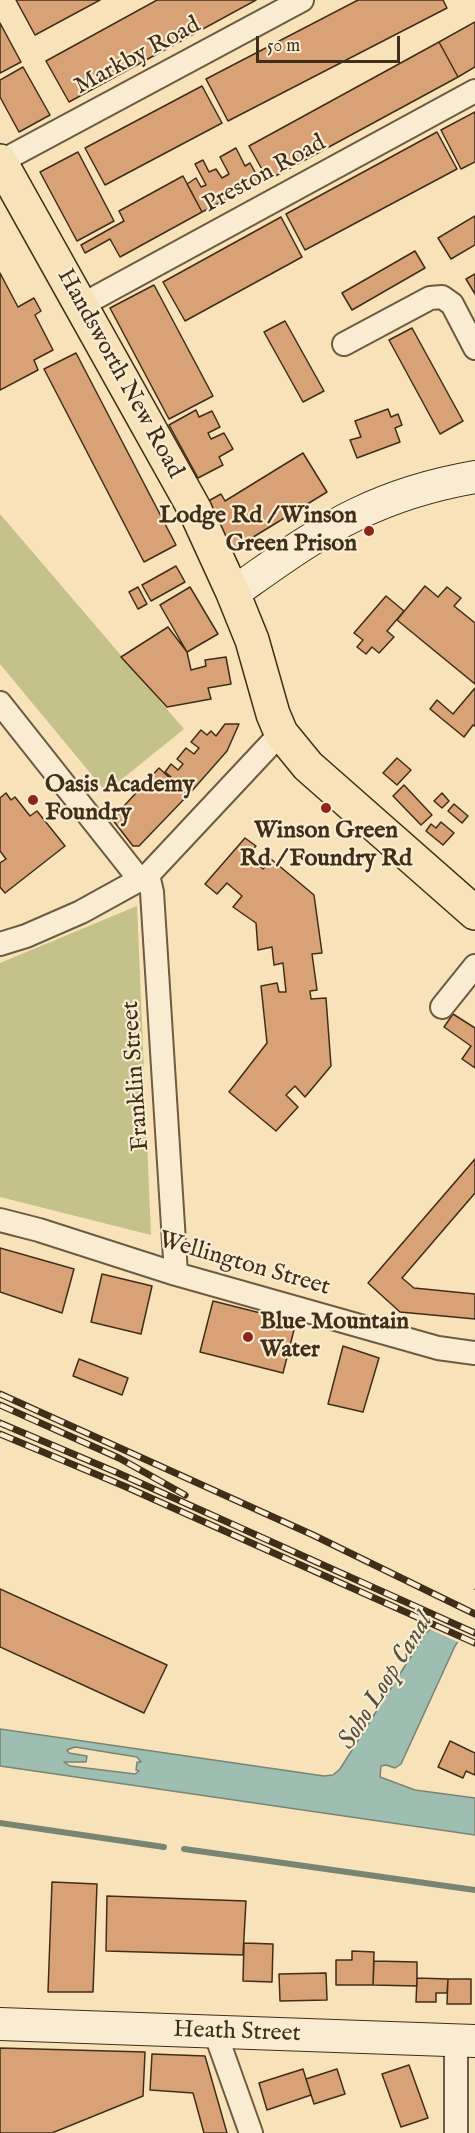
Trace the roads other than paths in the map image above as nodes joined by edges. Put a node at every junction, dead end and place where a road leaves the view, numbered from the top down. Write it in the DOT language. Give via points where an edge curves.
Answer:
graph roads {
  1 [pos="302,0"];
  2 [pos="475,91"];
  3 [pos="0,162"];
  4 [pos="82,305"];
  5 [pos="344,345"];
  6 [pos="475,348"];
  7 [pos="475,477"];
  8 [pos="233,593"];
  9 [pos="0,703"];
  10 [pos="281,733"];
  11 [pos="144,877"];
  12 [pos="475,913"];
  13 [pos="0,944"];
  14 [pos="475,966"];
  15 [pos="442,1007"];
  16 [pos="0,1220"];
  17 [pos="176,1274"];
  18 [pos="475,1353"];
  19 [pos="0,2024"];
  20 [pos="215,2032"];
  21 [pos="465,2040"];
  22 [pos="251,2133"];
  23 [pos="456,2133"];
  1 -- 3 [label="street, Markby Road"];
  2 -- 4 [label="street, Preston Road"];
  3 -- 4 [label="main road, Handsworth New Road"];
  4 -- 8 [label="main road, Handsworth New Road" via="195,510"];
  5 -- 6 [label="street" via="430,298 442,297 453,303"];
  7 -- 8 [label="main road" via="438,484 357,514"];
  8 -- 10 [label="main road, Handsworth New Road"];
  9 -- 11 [label="street"];
  10 -- 11 [label="street"];
  10 -- 12 [label="main road" via="308,766"];
  11 -- 13 [label="street" via="81,912"];
  11 -- 17 [label="street, Franklin Street" via="152,892"];
  14 -- 15 [label="street"];
  16 -- 17 [label="street, Wellington Street"];
  17 -- 18 [label="street, Wellington Street" via="438,1348"];
  19 -- 20 [label="main road, Heath Street"];
  20 -- 21 [label="main road, Heath Street"];
  20 -- 22 [label="street"];
  21 -- 23 [label="street"];
}
